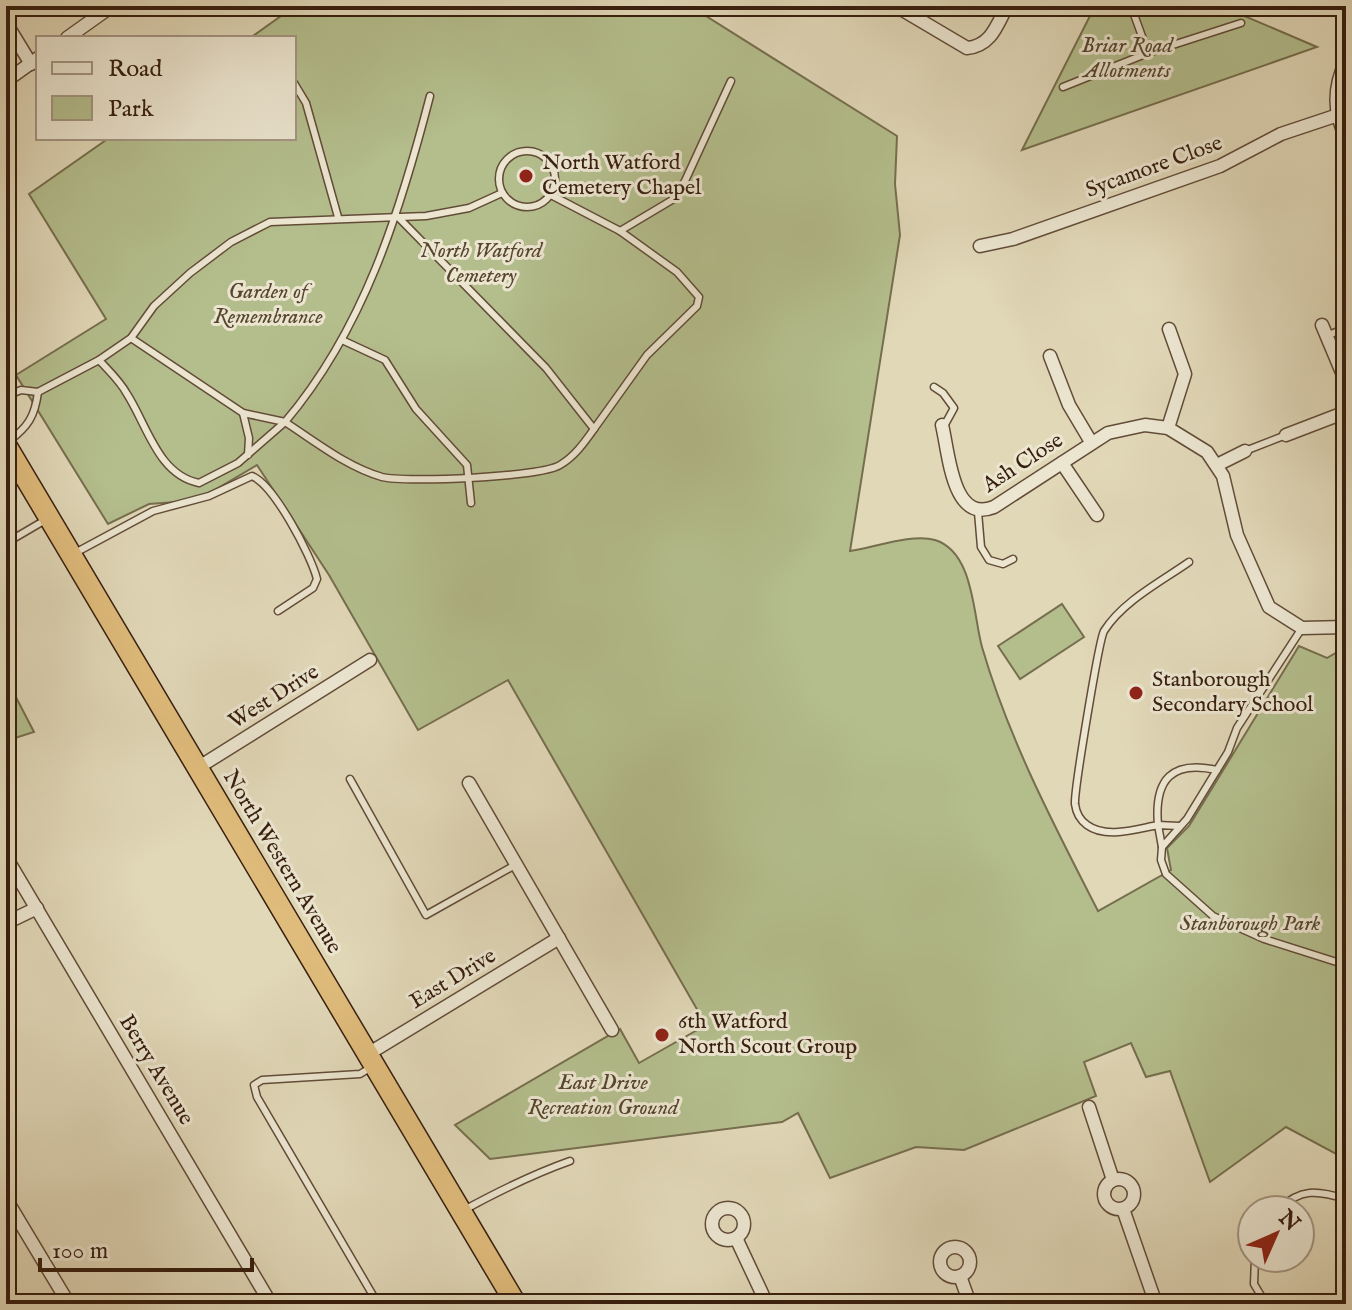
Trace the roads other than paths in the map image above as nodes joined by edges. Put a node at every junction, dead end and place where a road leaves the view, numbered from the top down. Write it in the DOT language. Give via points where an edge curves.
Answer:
graph roads {
  1 [pos="112,6"];
  2 [pos="1007,6"];
  3 [pos="1131,6"];
  4 [pos="904,8"];
  5 [pos="6,23"];
  6 [pos="1241,23"];
  7 [pos="70,36"];
  8 [pos="1148,53"];
  9 [pos="34,61"];
  10 [pos="1346,61"];
  11 [pos="6,81"];
  12 [pos="731,81"];
  13 [pos="296,86"];
  14 [pos="1063,87"];
  15 [pos="430,96"];
  16 [pos="1338,115"];
  17 [pos="1346,137"];
  18 [pos="502,193"];
  19 [pos="551,195"];
  20 [pos="338,217"];
  21 [pos="398,217"];
  22 [pos="620,231"];
  23 [pos="980,246"];
  24 [pos="1346,328"];
  25 [pos="1169,329"];
  26 [pos="1324,330"];
  27 [pos="131,338"];
  28 [pos="342,340"];
  29 [pos="1050,356"];
  30 [pos="99,360"];
  31 [pos="1346,382"];
  32 [pos="934,387"];
  33 [pos="38,392"];
  34 [pos="6,396"];
  35 [pos="1346,412"];
  36 [pos="243,413"];
  37 [pos="285,422"];
  38 [pos="942,427"];
  39 [pos="1168,428"];
  40 [pos="594,429"];
  41 [pos="1286,435"];
  42 [pos="1091,442"];
  43 [pos="6,444"];
  44 [pos="1245,451"];
  45 [pos="248,455"];
  46 [pos="1062,463"];
  47 [pos="1217,465"];
  48 [pos="468,475"];
  49 [pos="471,503"];
  50 [pos="978,512"];
  51 [pos="1097,515"];
  52 [pos="50,517"];
  53 [pos="6,543"];
  54 [pos="72,555"];
  55 [pos="1013,559"];
  56 [pos="1189,562"];
  57 [pos="278,611"];
  58 [pos="1346,627"];
  59 [pos="1302,628"];
  60 [pos="370,660"];
  61 [pos="199,767"];
  62 [pos="1217,770"];
  63 [pos="350,779"];
  64 [pos="469,783"];
  65 [pos="1158,825"];
  66 [pos="1181,826"];
  67 [pos="1162,847"];
  68 [pos="6,857"];
  69 [pos="517,864"];
  70 [pos="37,908"];
  71 [pos="6,923"];
  72 [pos="559,938"];
  73 [pos="1346,965"];
  74 [pos="612,1030"];
  75 [pos="372,1060"];
  76 [pos="1089,1107"];
  77 [pos="570,1161"];
  78 [pos="1113,1180"];
  79 [pos="1298,1194"];
  80 [pos="6,1199"];
  81 [pos="1346,1199"];
  82 [pos="1123,1209"];
  83 [pos="461,1212"];
  84 [pos="736,1238"];
  85 [pos="1254,1274"];
  86 [pos="960,1276"];
  87 [pos="69,1304"];
  88 [pos="271,1304"];
  89 [pos="378,1304"];
  90 [pos="516,1304"];
  91 [pos="767,1304"];
  92 [pos="970,1304"];
  93 [pos="1156,1304"];
  94 [pos="1266,1304"];
  1 -- 7 [label="street"];
  2 -- 4 [label="street" via="990,38 967,48"];
  3 -- 8 [label="lane"];
  5 -- 9 [label="street"];
  6 -- 8 [label="lane"];
  8 -- 14 [label="lane"];
  9 -- 11 [label="street"];
  10 -- 16 [label="street" via="1337,93"];
  12 -- 22 [label="lane" via="672,200"];
  13 -- 20 [label="lane" via="306,103"];
  15 -- 21 [label="lane"];
  16 -- 17 [label="street"];
  16 -- 23 [label="street, Sycamore Close" via="1281,134 1220,166"];
  18 -- 19 [label="lane" via="526,208"];
  18 -- 19 [label="lane" via="502,165 524,150 542,155 554,168"];
  18 -- 21 [label="lane" via="469,208"];
  19 -- 22 [label="lane"];
  20 -- 21 [label="lane"];
  20 -- 27 [label="lane" via="270,222 231,242 154,306"];
  21 -- 28 [label="lane"];
  21 -- 40 [label="lane" via="546,368"];
  22 -- 40 [label="lane" via="677,272 699,297 697,306 647,355"];
  24 -- 26 [label="lane"];
  25 -- 39 [label="street" via="1185,374"];
  26 -- 31 [label="street"];
  27 -- 30 [label="lane"];
  27 -- 36 [label="lane"];
  28 -- 37 [label="lane"];
  28 -- 48 [label="lane" via="385,360 416,409 467,465"];
  29 -- 42 [label="street"];
  30 -- 33 [label="lane"];
  30 -- 45 [label="lane" via="129,395 175,473 187,481 199,483"];
  32 -- 38 [label="lane" via="954,408"];
  33 -- 34 [label="lane" via="21,390"];
  33 -- 43 [label="lane" via="27,428"];
  35 -- 41 [label="street"];
  36 -- 37 [label="lane"];
  36 -- 45 [label="lane"];
  37 -- 45 [label="lane"];
  37 -- 48 [label="lane" via="358,468 384,478"];
  38 -- 50 [label="street, Ash Close" via="960,497"];
  39 -- 42 [label="street, Ash Close" via="1121,428"];
  39 -- 47 [label="street" via="1195,443"];
  40 -- 48 [label="lane" via="558,466 533,475"];
  41 -- 44 [label="lane"];
  42 -- 46 [label="street, Ash Close"];
  43 -- 52 [label="highway, North Western Avenue"];
  44 -- 47 [label="street"];
  46 -- 50 [label="street, Ash Close"];
  46 -- 51 [label="street"];
  47 -- 59 [label="street" via="1262,597"];
  48 -- 49 [label="lane"];
  50 -- 55 [label="lane" via="981,547 989,560 1003,564"];
  52 -- 53 [label="lane"];
  52 -- 54 [label="highway, North Western Avenue"];
  54 -- 57 [label="lane" via="153,511 209,496 252,476 288,520 317,579 313,588"];
  54 -- 61 [label="highway, North Western Avenue"];
  56 -- 65 [label="lane" via="1135,600 1103,632 1076,779 1075,806 1085,824 1097,831"];
  58 -- 59 [label="street"];
  59 -- 62 [label="lane" via="1237,728"];
  60 -- 61 [label="street, West Drive"];
  61 -- 75 [label="highway, North Western Avenue"];
  62 -- 65 [label="lane" via="1170,772"];
  62 -- 66 [label="lane"];
  63 -- 69 [label="lane" via="426,915"];
  64 -- 69 [label="street"];
  65 -- 66 [label="lane"];
  65 -- 67 [label="lane"];
  66 -- 67 [label="lane"];
  67 -- 73 [label="lane" via="1166,874 1213,916"];
  68 -- 70 [label="street, Berry Avenue"];
  69 -- 72 [label="street"];
  70 -- 71 [label="street"];
  70 -- 88 [label="street, Berry Avenue"];
  72 -- 74 [label="street"];
  72 -- 75 [label="street, East Drive"];
  75 -- 83 [label="highway, North Western Avenue"];
  75 -- 89 [label="lane" via="360,1074 262,1080 254,1085"];
  76 -- 78 [label="street"];
  77 -- 83 [label="lane"];
  78 -- 82 [label="street" via="1105,1187 1104,1199 1111,1208"];
  78 -- 82 [label="street" via="1125,1180 1133,1188 1132,1201"];
  79 -- 81 [label="lane" via="1315,1190"];
  80 -- 87 [label="street"];
  82 -- 93 [label="street"];
  83 -- 90 [label="highway, North Western Avenue"];
  84 -- 91 [label="street"];
  85 -- 94 [label="lane"];
  86 -- 92 [label="street"];
}
